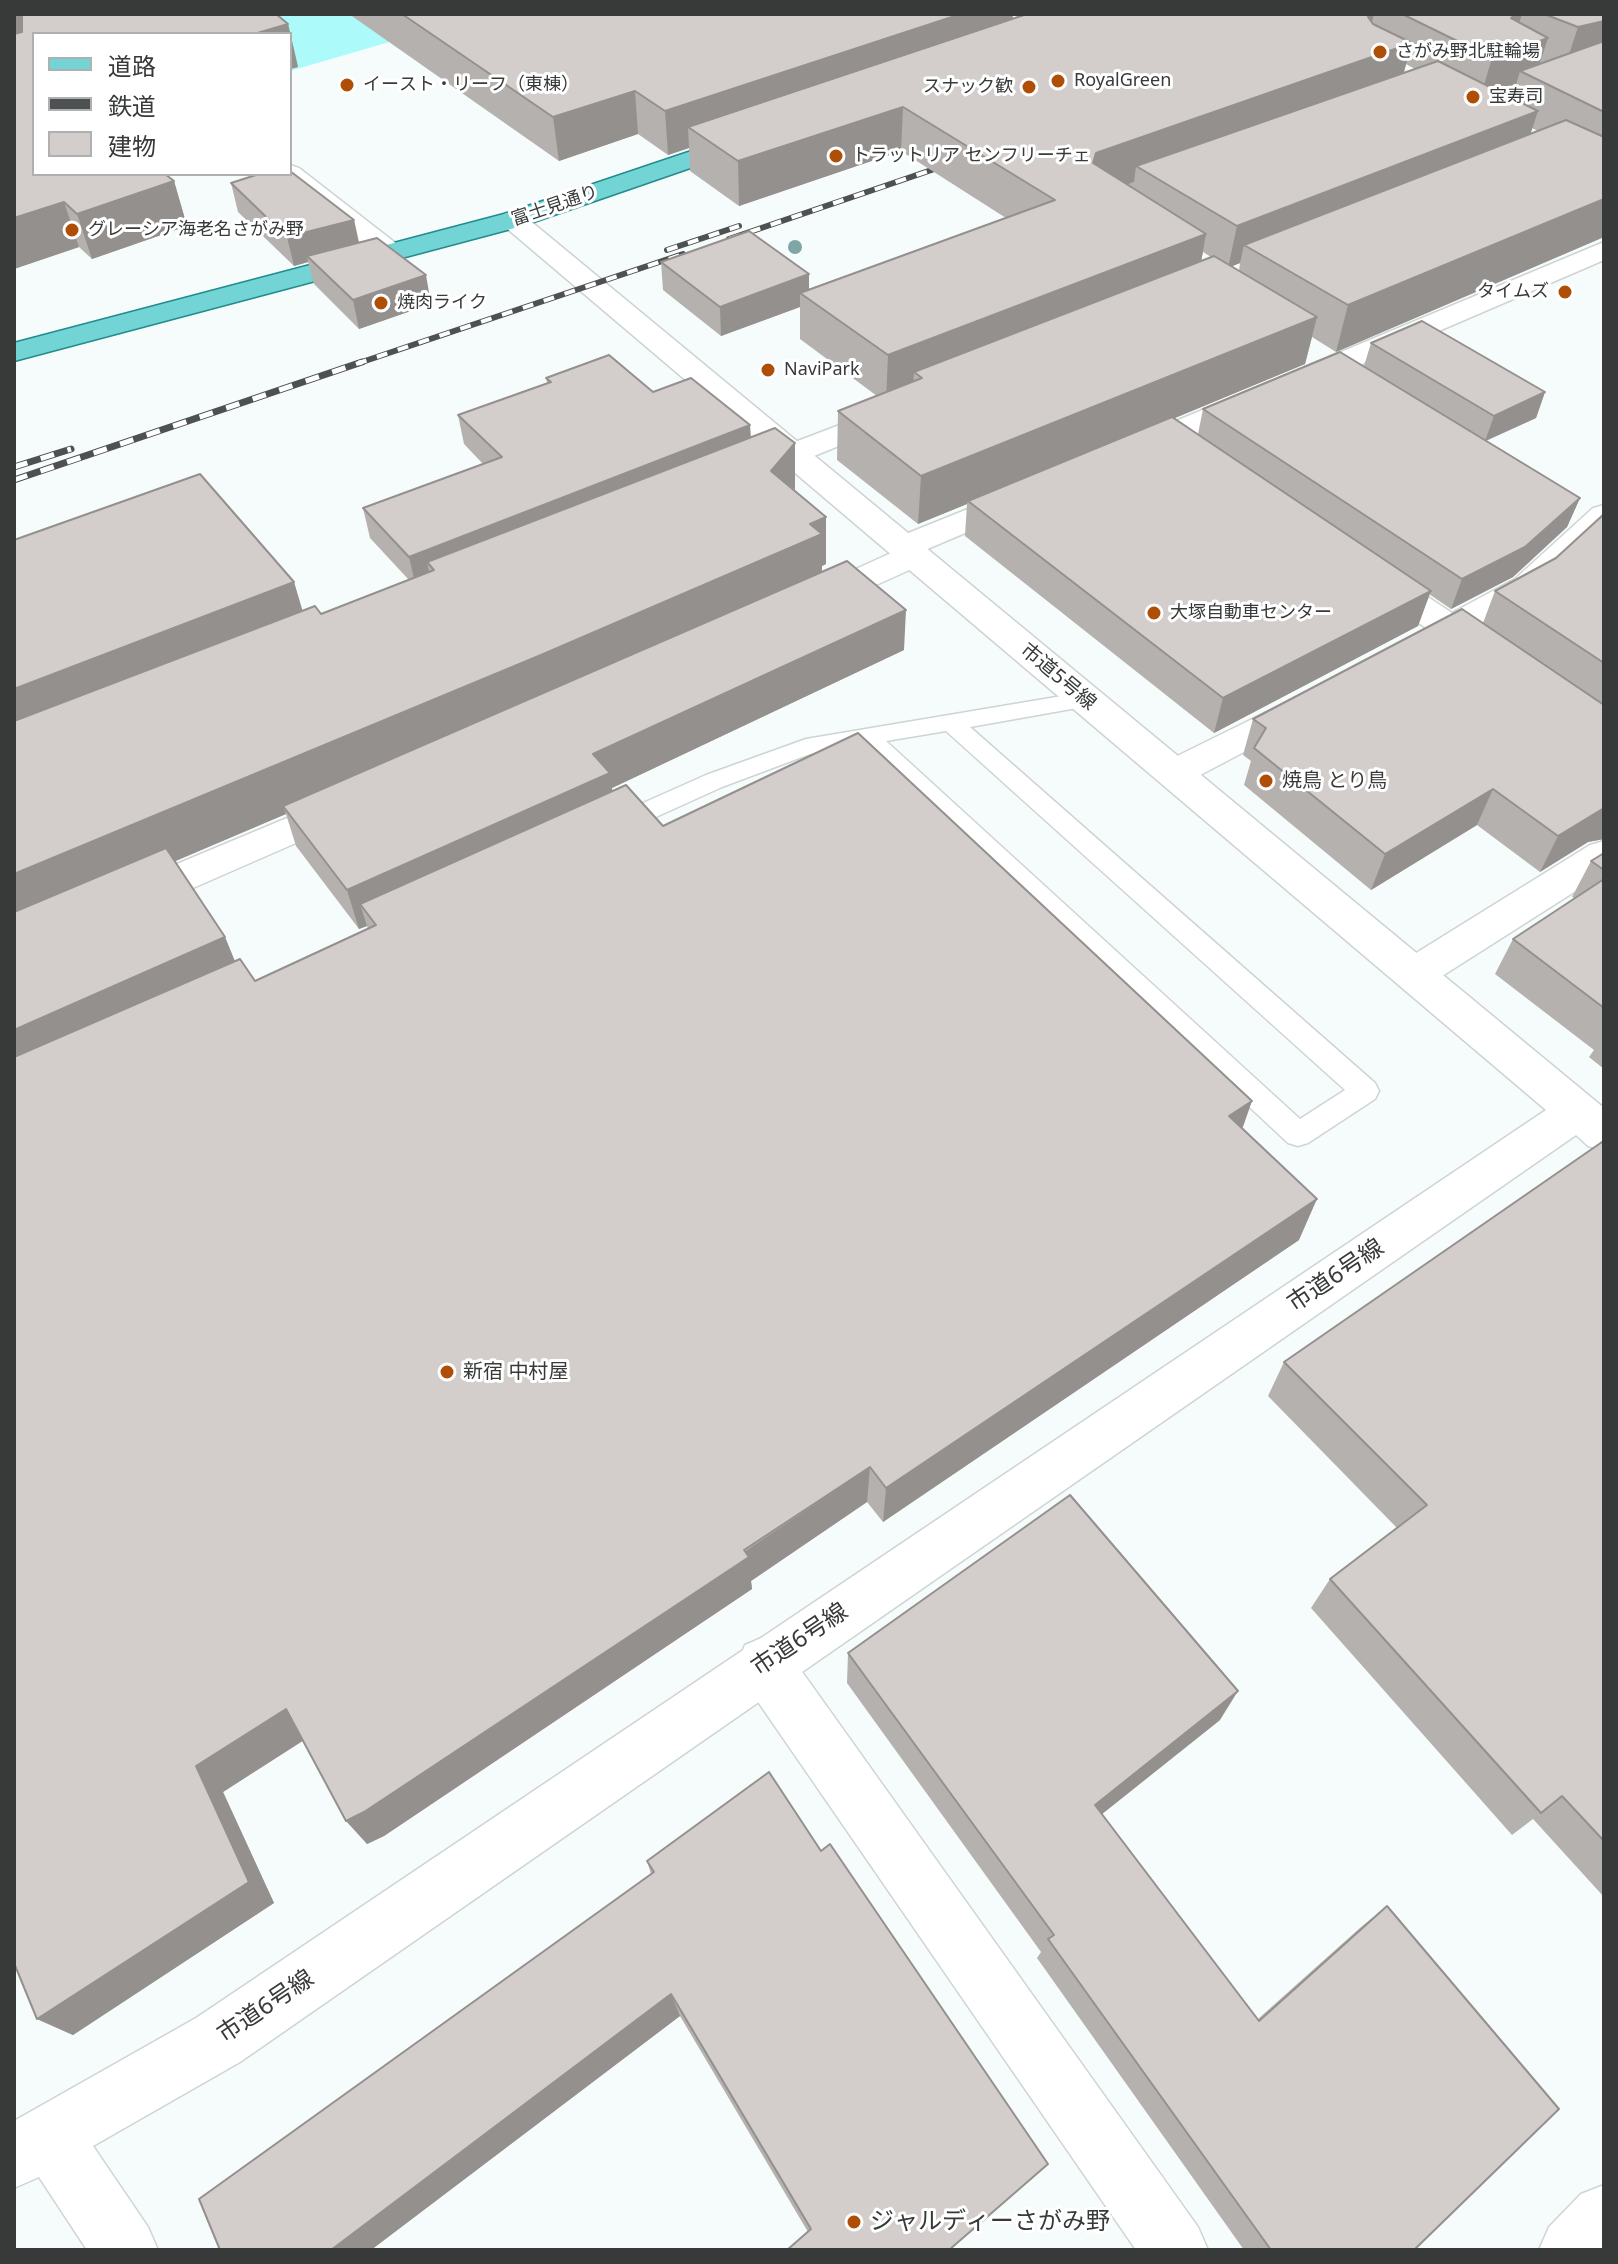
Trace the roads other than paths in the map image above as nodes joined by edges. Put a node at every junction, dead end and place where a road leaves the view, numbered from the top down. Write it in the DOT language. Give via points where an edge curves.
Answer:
graph roads {
  1 [pos="767,133"];
  2 [pos="292,175"];
  3 [pos="513,220"];
  4 [pos="1604,250"];
  5 [pos="392,254"];
  6 [pos="1302,349"];
  7 [pos="14,352"];
  8 [pos="1343,374"];
  9 [pos="920,403"];
  10 [pos="791,454"];
  11 [pos="1109,461"];
  12 [pos="717,484"];
  13 [pos="1050,486"];
  14 [pos="1592,519"];
  15 [pos="908,552"];
  16 [pos="1348,559"];
  17 [pos="782,615"];
  18 [pos="1451,629"];
  19 [pos="1396,658"];
  20 [pos="1515,672"];
  21 [pos="1326,694"];
  22 [pos="1086,700"];
  23 [pos="950,722"];
  24 [pos="866,736"];
  25 [pos="1174,773"];
  26 [pos="375,794"];
  27 [pos="585,840"];
  28 [pos="1604,855"];
  29 [pos="101,912"];
  30 [pos="1414,974"];
  31 [pos="1591,1122"];
  32 [pos="764,1664"];
  33 [pos="32,2147"];
  34 [pos="1604,2217"];
  35 [pos="125,2250"];
  36 [pos="1175,2250"];
  37 [pos="1572,2250"];
  1 -- 3 [label="main road, 富士見通り"];
  2 -- 5 [label="street"];
  3 -- 5 [label="main road, 富士見通り"];
  3 -- 10 [label="street, 市道5号線"];
  4 -- 8 [label="street" via="1446,320"];
  5 -- 7 [label="main road, 富士見通り"];
  6 -- 8 [label="street"];
  8 -- 11 [label="street" via="1181,445"];
  9 -- 10 [label="street"];
  10 -- 12 [label="street"];
  10 -- 15 [label="street, 市道5号線"];
  13 -- 15 [label="street"];
  14 -- 18 [label="street" via="1527,586"];
  15 -- 17 [label="street"];
  15 -- 22 [label="street, 市道5号線"];
  16 -- 18 [label="street"];
  18 -- 19 [label="street"];
  18 -- 20 [label="street"];
  21 -- 25 [label="street"];
  22 -- 23 [label="lane"];
  22 -- 25 [label="street, 市道5号線"];
  23 -- 24 [label="lane"];
  23 -- 24 [label="lane" via="1365,1091 1298,1135"];
  24 -- 27 [label="lane" via="779,756"];
  25 -- 30 [label="street, 市道5号線"];
  26 -- 29 [label="street"];
  28 -- 30 [label="street"];
  30 -- 31 [label="street, 市道5号線"];
  31 -- 32 [label="street, 市道6号線"];
  32 -- 33 [label="street, 市道6号線" via="218,2040"];
  32 -- 36 [label="street"];
  33 -- 35 [label="street"];
  34 -- 37 [label="street"];
}
